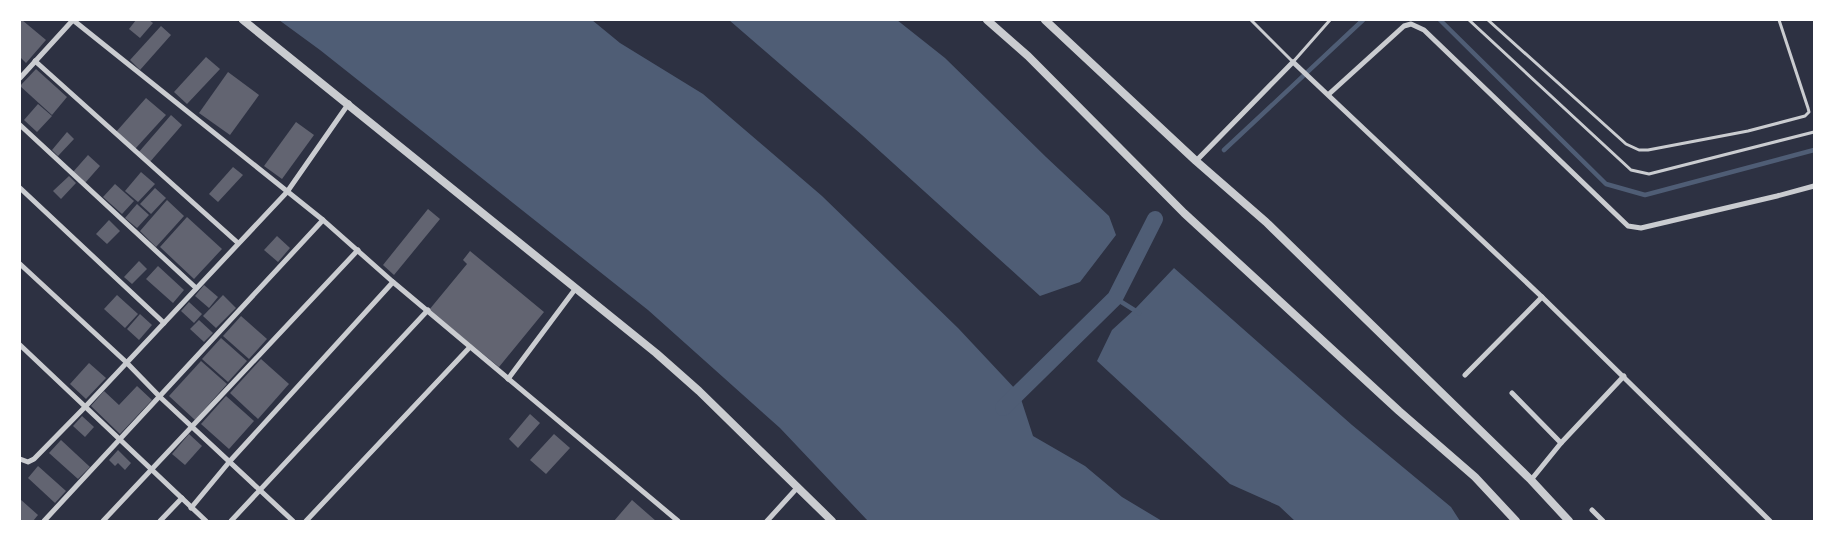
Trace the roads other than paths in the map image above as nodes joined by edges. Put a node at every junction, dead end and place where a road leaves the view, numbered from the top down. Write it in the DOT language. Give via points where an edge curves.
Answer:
graph roads {
  1 [pos="73,20"];
  2 [pos="243,20"];
  3 [pos="987,20"];
  4 [pos="1045,20"];
  5 [pos="1251,20"];
  6 [pos="1330,20"];
  7 [pos="1468,20"];
  8 [pos="1488,20"];
  9 [pos="1779,20"];
  10 [pos="35,61"];
  11 [pos="1293,62"];
  12 [pos="20,78"];
  13 [pos="1329,94"];
  14 [pos="349,104"];
  15 [pos="20,125"];
  16 [pos="1814,132"];
  17 [pos="1196,161"];
  18 [pos="1814,186"];
  19 [pos="20,188"];
  20 [pos="287,192"];
  21 [pos="324,220"];
  22 [pos="238,243"];
  23 [pos="358,250"];
  24 [pos="20,264"];
  25 [pos="393,282"];
  26 [pos="196,288"];
  27 [pos="576,288"];
  28 [pos="1542,296"];
  29 [pos="428,310"];
  30 [pos="164,323"];
  31 [pos="20,345"];
  32 [pos="470,347"];
  33 [pos="126,362"];
  34 [pos="1465,375"];
  35 [pos="1624,376"];
  36 [pos="508,379"];
  37 [pos="1512,393"];
  38 [pos="160,397"];
  39 [pos="86,406"];
  40 [pos="193,426"];
  41 [pos="120,440"];
  42 [pos="1561,443"];
  43 [pos="20,459"];
  44 [pos="230,461"];
  45 [pos="151,470"];
  46 [pos="1531,480"];
  47 [pos="798,488"];
  48 [pos="260,489"];
  49 [pos="182,498"];
  50 [pos="190,508"];
  51 [pos="1592,510"];
  52 [pos="44,521"];
  53 [pos="103,521"];
  54 [pos="160,521"];
  55 [pos="206,521"];
  56 [pos="232,521"];
  57 [pos="293,521"];
  58 [pos="306,521"];
  59 [pos="678,521"];
  60 [pos="767,521"];
  61 [pos="832,521"];
  62 [pos="1516,521"];
  63 [pos="1568,521"];
  64 [pos="1603,521"];
  65 [pos="1770,521"];
  1 -- 10 [label="street"];
  1 -- 20 [label="street"];
  2 -- 14 [label="street"];
  3 -- 62 [label="street" via="1028,56 1184,213 1475,478"];
  4 -- 17 [label="street"];
  5 -- 11 [label="lane"];
  6 -- 11 [label="lane"];
  7 -- 16 [label="lane" via="1631,170 1649,174"];
  8 -- 9 [label="lane" via="1626,144 1639,150 1748,131 1805,116 1808,108"];
  10 -- 12 [label="street"];
  10 -- 22 [label="street"];
  11 -- 13 [label="street"];
  11 -- 17 [label="street"];
  13 -- 18 [label="street" via="1404,26 1411,24 1424,30 1628,226 1641,228"];
  13 -- 28 [label="street"];
  14 -- 20 [label="street"];
  14 -- 27 [label="street"];
  15 -- 26 [label="street"];
  17 -- 46 [label="street" via="1273,229"];
  19 -- 30 [label="street"];
  20 -- 21 [label="street"];
  20 -- 22 [label="street"];
  21 -- 23 [label="street"];
  21 -- 38 [label="street"];
  22 -- 26 [label="street"];
  23 -- 25 [label="street"];
  23 -- 40 [label="street"];
  24 -- 33 [label="street"];
  25 -- 29 [label="street"];
  25 -- 44 [label="street"];
  26 -- 30 [label="street"];
  27 -- 36 [label="street"];
  27 -- 47 [label="street" via="664,359"];
  28 -- 34 [label="street"];
  28 -- 35 [label="street"];
  29 -- 32 [label="street"];
  29 -- 48 [label="street"];
  30 -- 33 [label="street"];
  31 -- 39 [label="street"];
  32 -- 36 [label="street"];
  32 -- 58 [label="street"];
  33 -- 38 [label="street"];
  33 -- 39 [label="street"];
  35 -- 42 [label="street"];
  35 -- 65 [label="street"];
  36 -- 59 [label="street"];
  37 -- 42 [label="street"];
  38 -- 40 [label="street"];
  38 -- 41 [label="street"];
  39 -- 41 [label="street"];
  39 -- 43 [label="street" via="34,459 28,462"];
  40 -- 44 [label="street"];
  40 -- 45 [label="street"];
  41 -- 45 [label="street"];
  41 -- 52 [label="street"];
  42 -- 46 [label="street"];
  44 -- 48 [label="street"];
  44 -- 50 [label="street"];
  45 -- 49 [label="street"];
  45 -- 53 [label="street"];
  46 -- 63 [label="street"];
  47 -- 60 [label="street"];
  47 -- 61 [label="street"];
  48 -- 56 [label="street"];
  48 -- 57 [label="street"];
  49 -- 50 [label="street"];
  49 -- 54 [label="street"];
  50 -- 55 [label="street"];
  51 -- 64 [label="street"];
}
